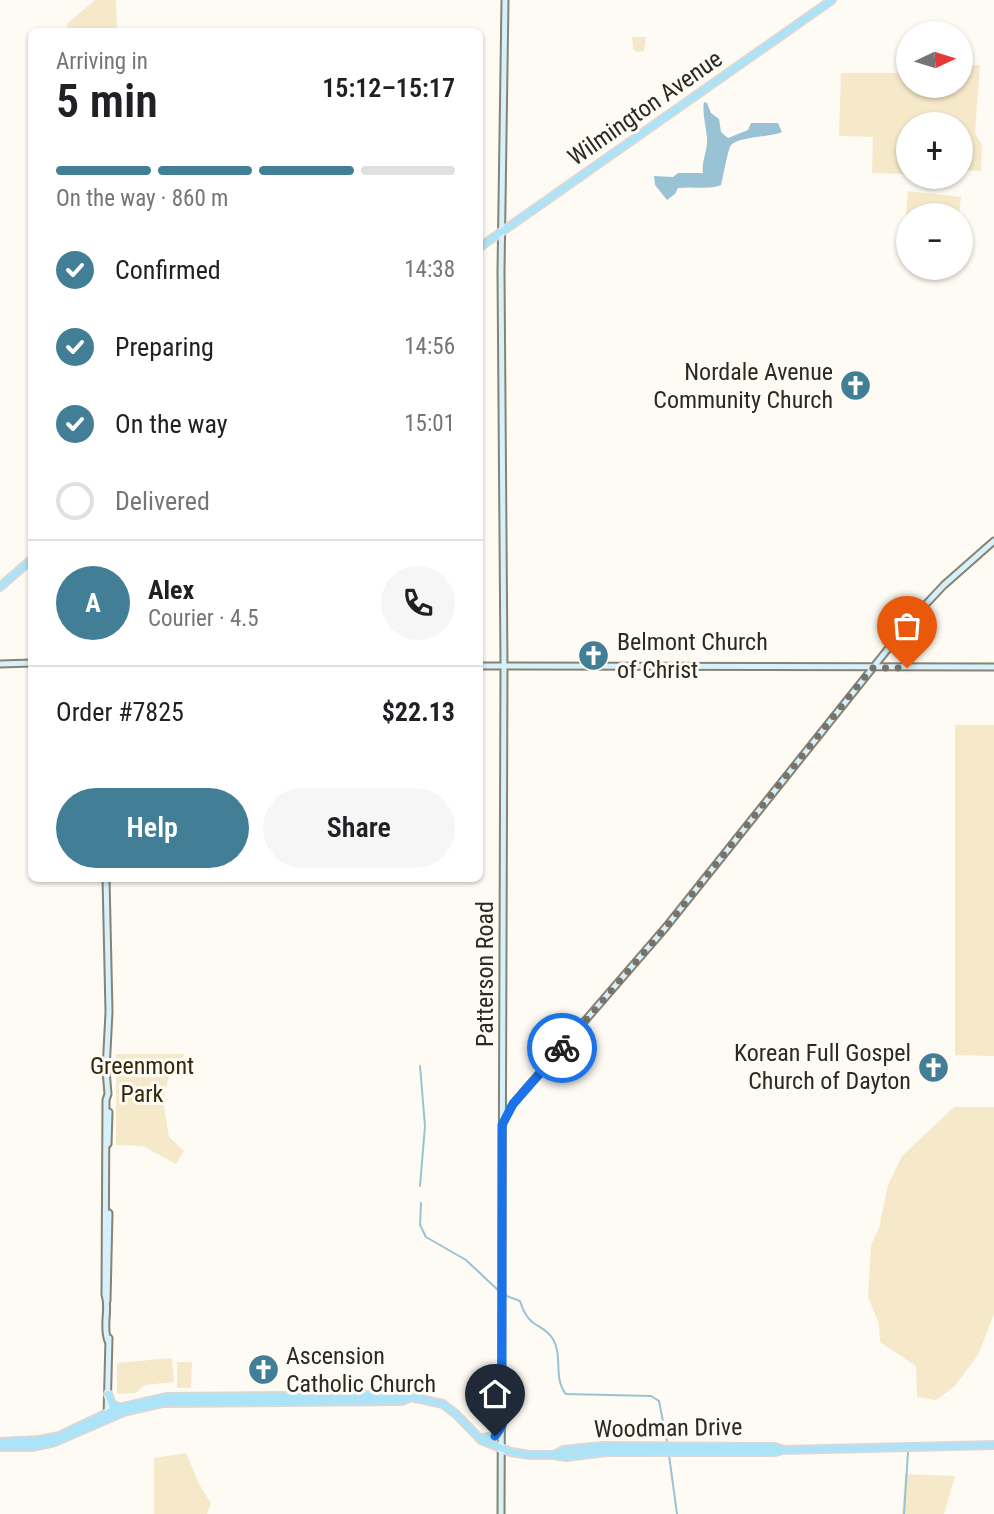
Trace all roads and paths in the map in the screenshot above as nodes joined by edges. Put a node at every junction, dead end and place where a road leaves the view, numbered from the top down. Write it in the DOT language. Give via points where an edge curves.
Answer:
graph roads {
  1 [pos="505,0"];
  2 [pos="832,0"];
  3 [pos="502,231"];
  4 [pos="483,245"];
  5 [pos="994,541"];
  6 [pos="28,562"];
  7 [pos="0,587"];
  8 [pos="28,663"];
  9 [pos="0,664"];
  10 [pos="483,666"];
  11 [pos="504,666"];
  12 [pos="994,667"];
  13 [pos="872,668"];
  14 [pos="106,882"];
  15 [pos="502,1125"];
  16 [pos="107,1394"];
  17 [pos="315,1398"];
  18 [pos="124,1406"];
  19 [pos="107,1416"];
  20 [pos="502,1426"];
  21 [pos="480,1438"];
  22 [pos="0,1444"];
  23 [pos="994,1445"];
  24 [pos="502,1448"];
  25 [pos="667,1449"];
  26 [pos="762,1449"];
  27 [pos="501,1514"];
  1 -- 3 [label="main road, Patterson Road"];
  2 -- 3 [label="main road, Wilmington Avenue"];
  3 -- 4 [label="main road, Wilmington Avenue"];
  3 -- 11 [label="main road, Patterson Road"];
  5 -- 13 [label="main road" via="935,594"];
  6 -- 7 [label="main road"];
  8 -- 9 [label="main road"];
  10 -- 11 [label="main road"];
  11 -- 13 [label="main road"];
  11 -- 15 [label="main road, Patterson Road"];
  12 -- 13 [label="main road"];
  13 -- 15 [label="main road" via="666,927 513,1104"];
  14 -- 16 [label="main road"];
  15 -- 20 [label="main road, Patterson Road"];
  16 -- 18 [label="main road" via="113,1406"];
  16 -- 19 [label="main road"];
  17 -- 18 [label="main road, Woodman Drive" via="174,1396"];
  17 -- 19 [label="main road, Woodman Drive" via="178,1401"];
  17 -- 21 [label="main road, Woodman Drive" via="430,1400 453,1411"];
  18 -- 19 [label="main road, Woodman Drive"];
  19 -- 22 [label="main road, Woodman Drive" via="55,1442 32,1447"];
  20 -- 21 [label="main road" via="490,1439"];
  20 -- 24 [label="main road, Patterson Road"];
  21 -- 24 [label="main road, Woodman Drive"];
  23 -- 26 [label="main road, Woodman Drive"];
  24 -- 25 [label="main road, Woodman Drive" via="566,1457"];
  24 -- 27 [label="main road, Patterson Road"];
  25 -- 26 [label="main road, Woodman Drive"];
  25 -- 26 [label="main road, Woodman Drive"];
}
